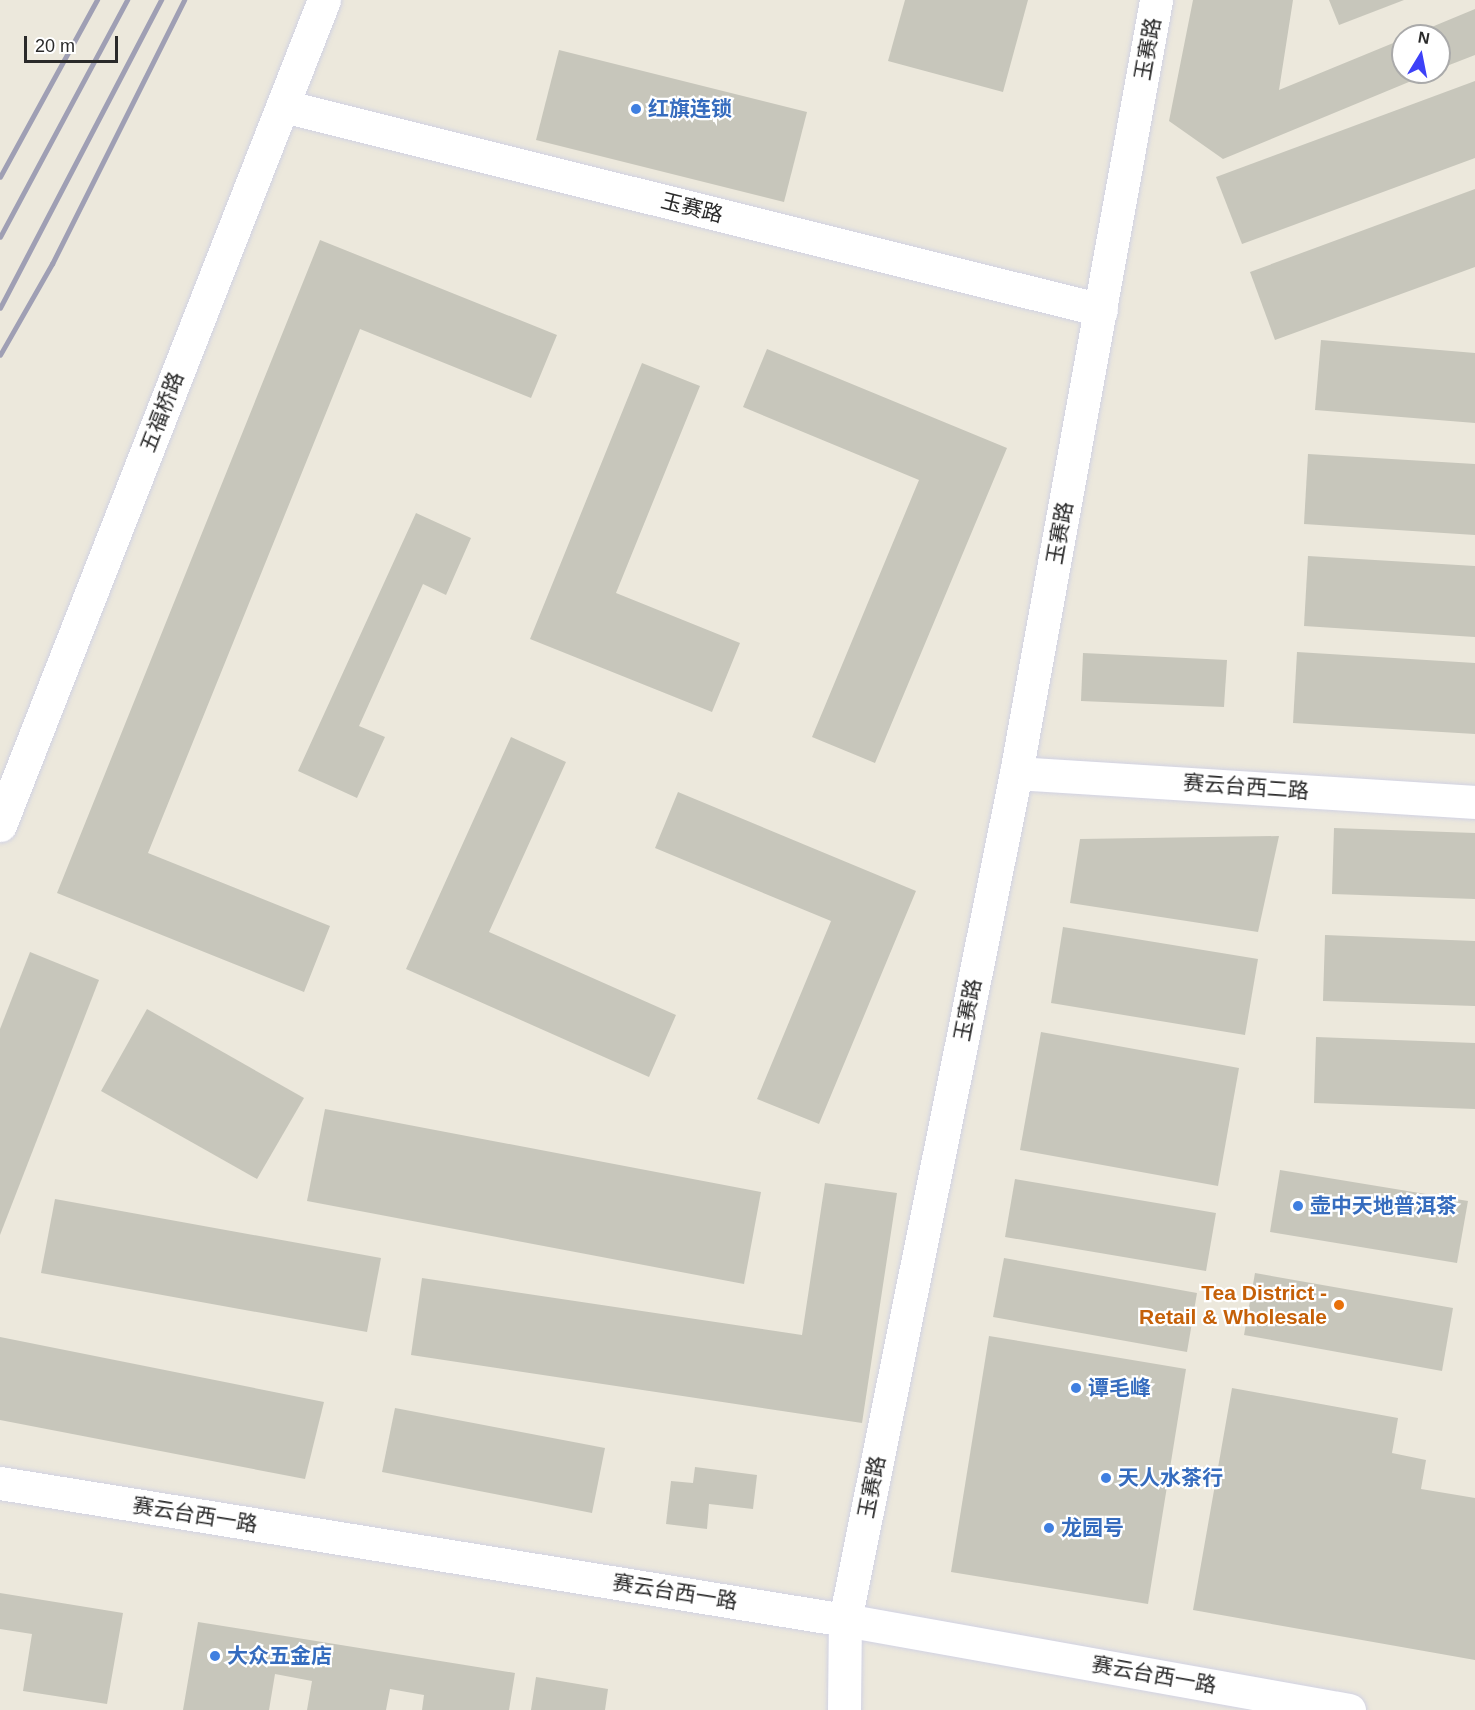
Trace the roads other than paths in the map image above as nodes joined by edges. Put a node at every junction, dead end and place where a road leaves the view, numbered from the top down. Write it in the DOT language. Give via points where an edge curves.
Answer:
graph roads {
  1 [pos="324,0"];
  2 [pos="1156,0"];
  3 [pos="283,106"];
  4 [pos="1101,310"];
  5 [pos="1016,773"];
  6 [pos="1475,802"];
  7 [pos="0,825"];
  8 [pos="0,1483"];
  9 [pos="845,1620"];
  10 [pos="844,1710"];
  11 [pos="1349,1710"];
  1 -- 3 [label="street, 五福桥路"];
  2 -- 4 [label="street, 玉赛路"];
  3 -- 4 [label="street, 玉赛路"];
  3 -- 7 [label="street, 五福桥路"];
  4 -- 5 [label="street, 玉赛路"];
  5 -- 6 [label="street, 赛云台西二路"];
  5 -- 9 [label="street, 玉赛路"];
  8 -- 9 [label="street, 赛云台西一路"];
  9 -- 10 [label="street, 玉赛路"];
  9 -- 11 [label="street, 赛云台西一路"];
}
